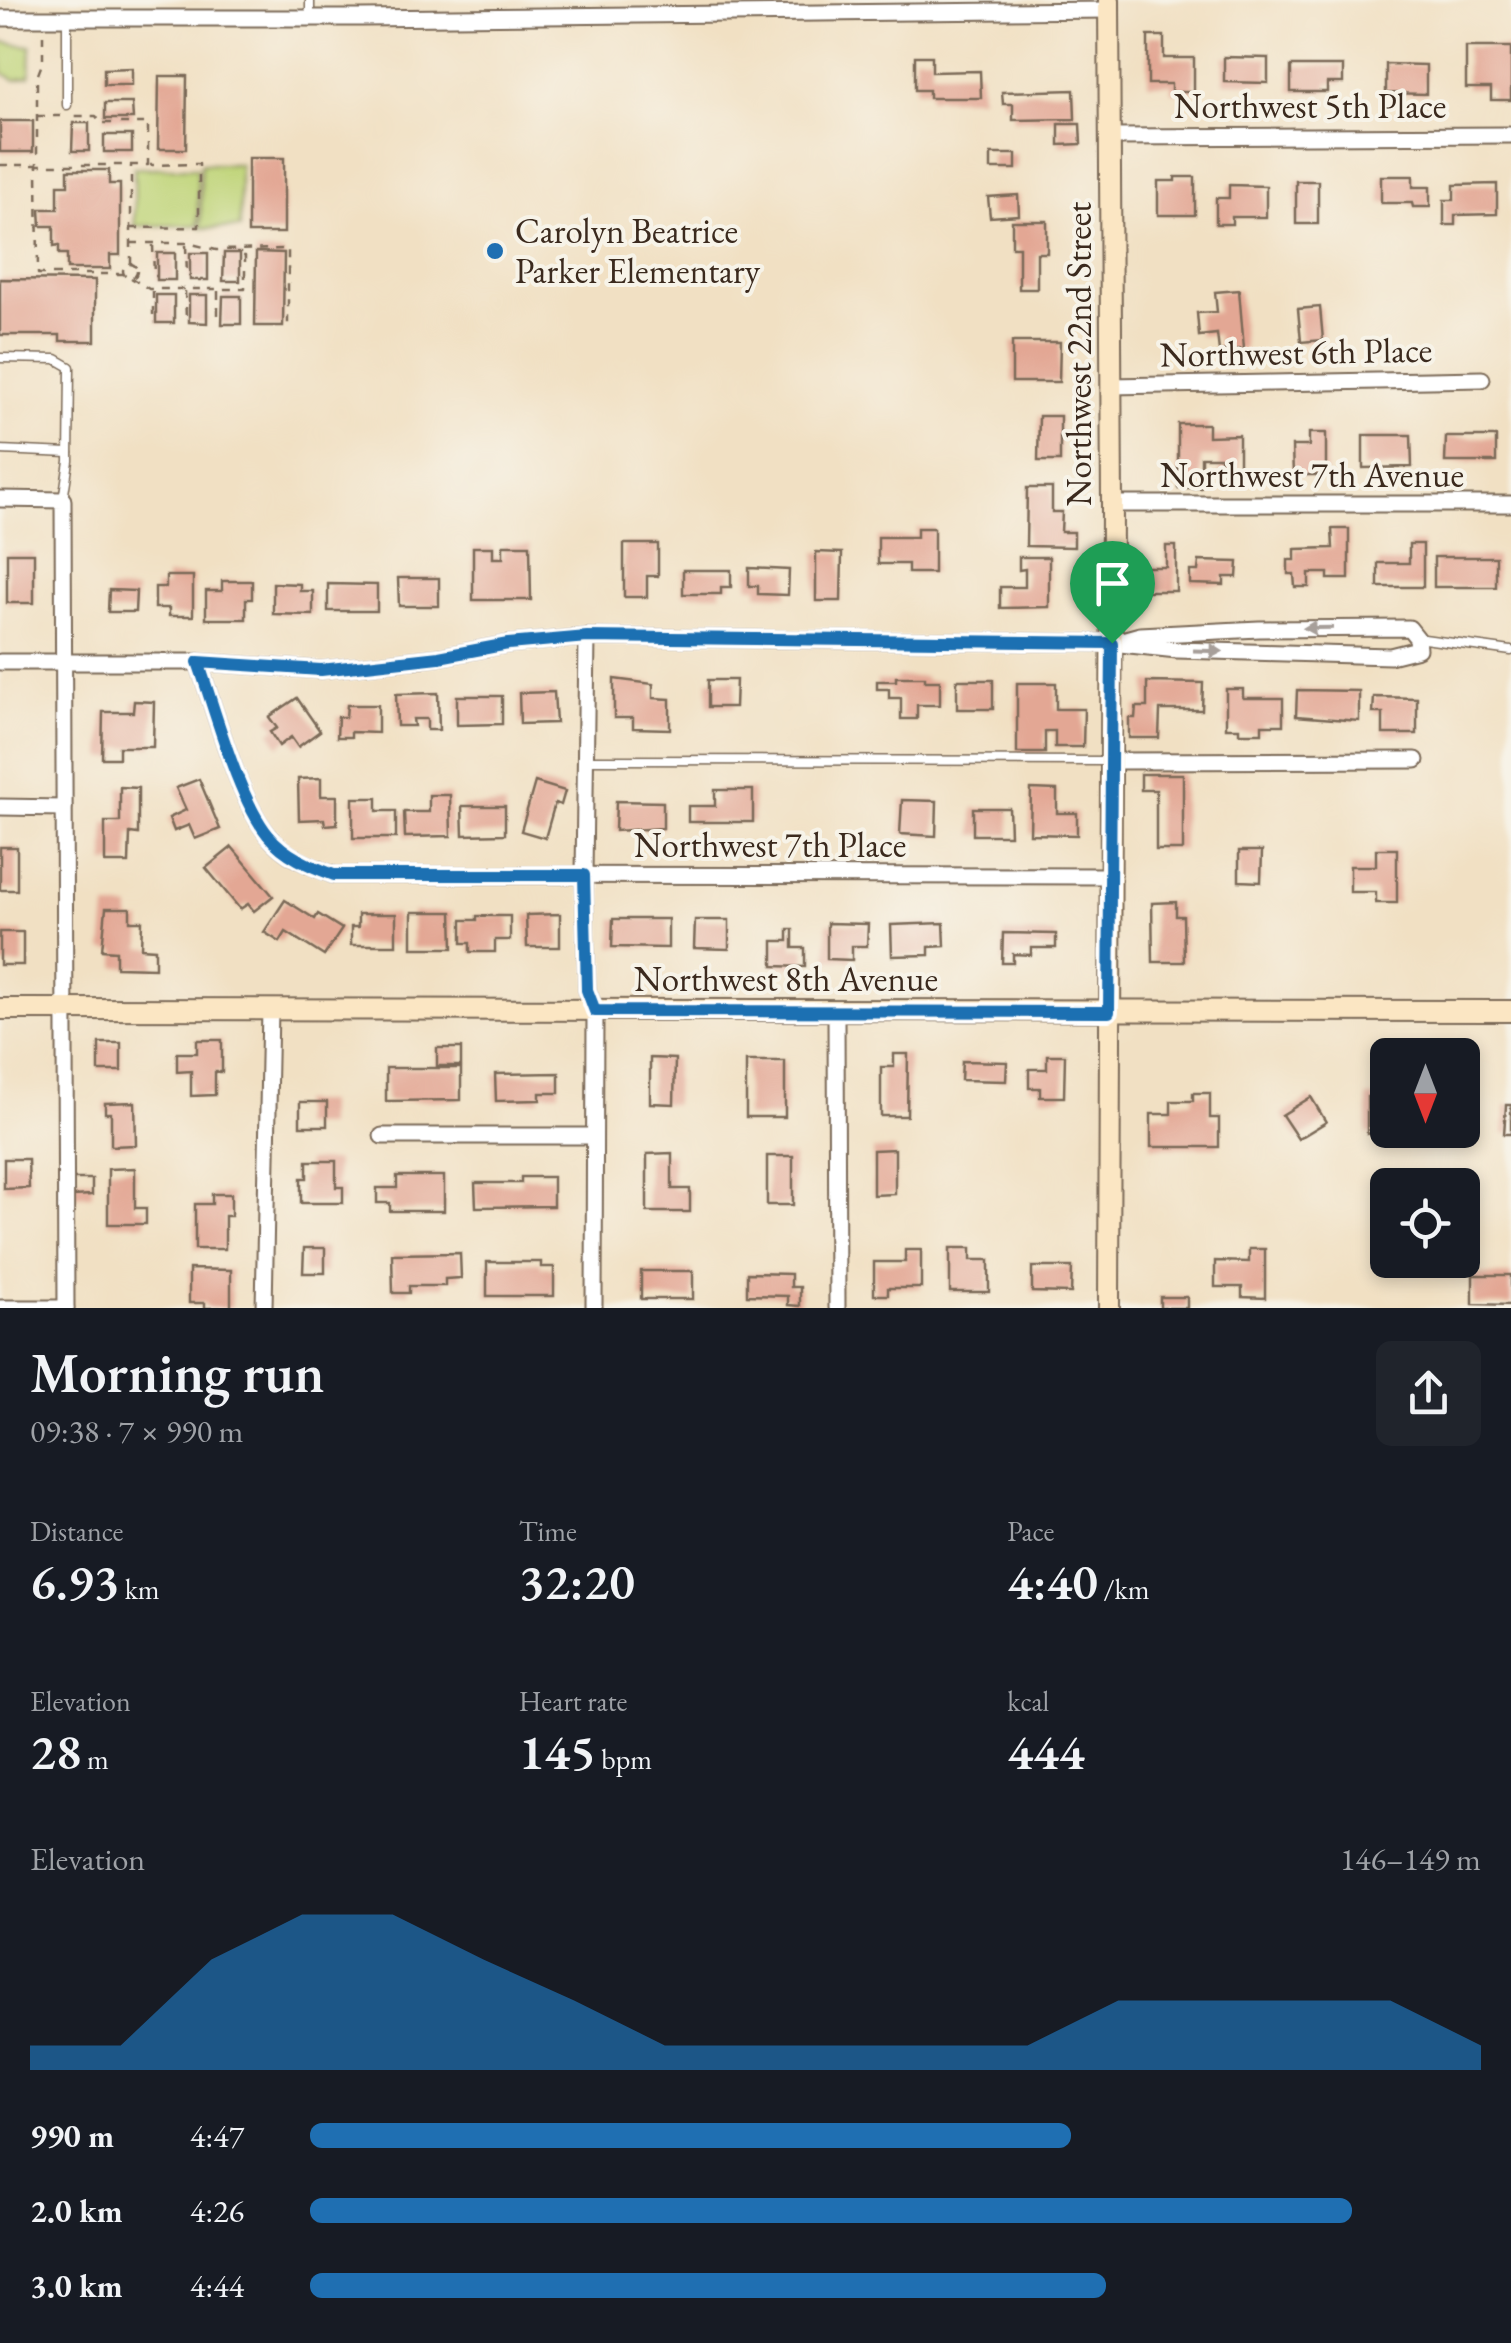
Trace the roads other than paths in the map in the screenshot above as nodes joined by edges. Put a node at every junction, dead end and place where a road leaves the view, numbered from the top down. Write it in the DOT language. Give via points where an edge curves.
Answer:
graph roads {
  1 [pos="310,0"];
  2 [pos="1109,5"];
  3 [pos="597,7"];
  4 [pos="66,10"];
  5 [pos="0,18"];
  6 [pos="310,18"];
  7 [pos="67,105"];
  8 [pos="1511,135"];
  9 [pos="1110,137"];
  10 [pos="0,358"];
  11 [pos="1482,379"];
  12 [pos="1112,386"];
  13 [pos="0,450"];
  14 [pos="69,453"];
  15 [pos="0,500"];
  16 [pos="63,500"];
  17 [pos="1112,504"];
  18 [pos="1511,504"];
  19 [pos="587,637"];
  20 [pos="1418,638"];
  21 [pos="1112,643"];
  22 [pos="1511,651"];
  23 [pos="65,661"];
  24 [pos="0,662"];
  25 [pos="198,662"];
  26 [pos="585,760"];
  27 [pos="1416,760"];
  28 [pos="1111,761"];
  29 [pos="0,807"];
  30 [pos="64,808"];
  31 [pos="584,875"];
  32 [pos="1110,876"];
  33 [pos="0,1009"];
  34 [pos="65,1009"];
  35 [pos="270,1009"];
  36 [pos="595,1011"];
  37 [pos="1511,1011"];
  38 [pos="836,1012"];
  39 [pos="1109,1012"];
  40 [pos="382,1136"];
  41 [pos="594,1136"];
  42 [pos="0,1308"];
  43 [pos="66,1308"];
  44 [pos="264,1308"];
  45 [pos="594,1308"];
  46 [pos="837,1308"];
  47 [pos="1109,1308"];
  1 -- 6 [label="lane"];
  2 -- 3 [label="street"];
  2 -- 9 [label="street, Northwest 22nd Street"];
  3 -- 6 [label="street"];
  4 -- 5 [label="street"];
  4 -- 6 [label="street"];
  4 -- 7 [label="lane"];
  8 -- 9 [label="street, Northwest 5th Place"];
  9 -- 12 [label="street, Northwest 22nd Street"];
  10 -- 14 [label="lane" via="56,359 70,368"];
  11 -- 12 [label="street, Northwest 6th Place"];
  12 -- 17 [label="street, Northwest 22nd Street"];
  13 -- 14 [label="lane"];
  14 -- 16 [label="lane"];
  15 -- 16 [label="street"];
  16 -- 23 [label="street"];
  17 -- 18 [label="street, Northwest 7th Avenue"];
  17 -- 21 [label="street, Northwest 22nd Street"];
  19 -- 21 [label="street"];
  19 -- 25 [label="street" via="321,670"];
  19 -- 26 [label="street"];
  20 -- 21 [label="street, one-way" via="1408,628 1259,628 1140,634"];
  21 -- 20 [label="street, one-way" via="1390,656 1418,649"];
  20 -- 22 [label="lane"];
  21 -- 28 [label="street, Northwest 22nd Street"];
  23 -- 24 [label="street"];
  23 -- 25 [label="street"];
  23 -- 30 [label="street"];
  25 -- 31 [label="street, Northwest 7th Place" via="241,784 268,836 302,863 334,875"];
  26 -- 28 [label="lane"];
  26 -- 31 [label="street"];
  27 -- 28 [label="street"];
  28 -- 32 [label="street, Northwest 22nd Street"];
  29 -- 30 [label="street"];
  30 -- 34 [label="street"];
  31 -- 32 [label="street, Northwest 7th Place"];
  31 -- 36 [label="street" via="587,990"];
  32 -- 39 [label="street, Northwest 22nd Street"];
  33 -- 34 [label="street, Northwest 8th Avenue"];
  34 -- 35 [label="street, Northwest 8th Avenue"];
  34 -- 43 [label="street"];
  35 -- 36 [label="street, Northwest 8th Avenue"];
  35 -- 44 [label="street"];
  36 -- 38 [label="street, Northwest 8th Avenue"];
  36 -- 41 [label="street"];
  37 -- 39 [label="street, Northwest 8th Avenue"];
  38 -- 39 [label="street, Northwest 8th Avenue"];
  38 -- 46 [label="street"];
  39 -- 47 [label="street, Northwest 22nd Street"];
  40 -- 41 [label="street"];
  41 -- 45 [label="street"];
  42 -- 43 [label="street"];
}
